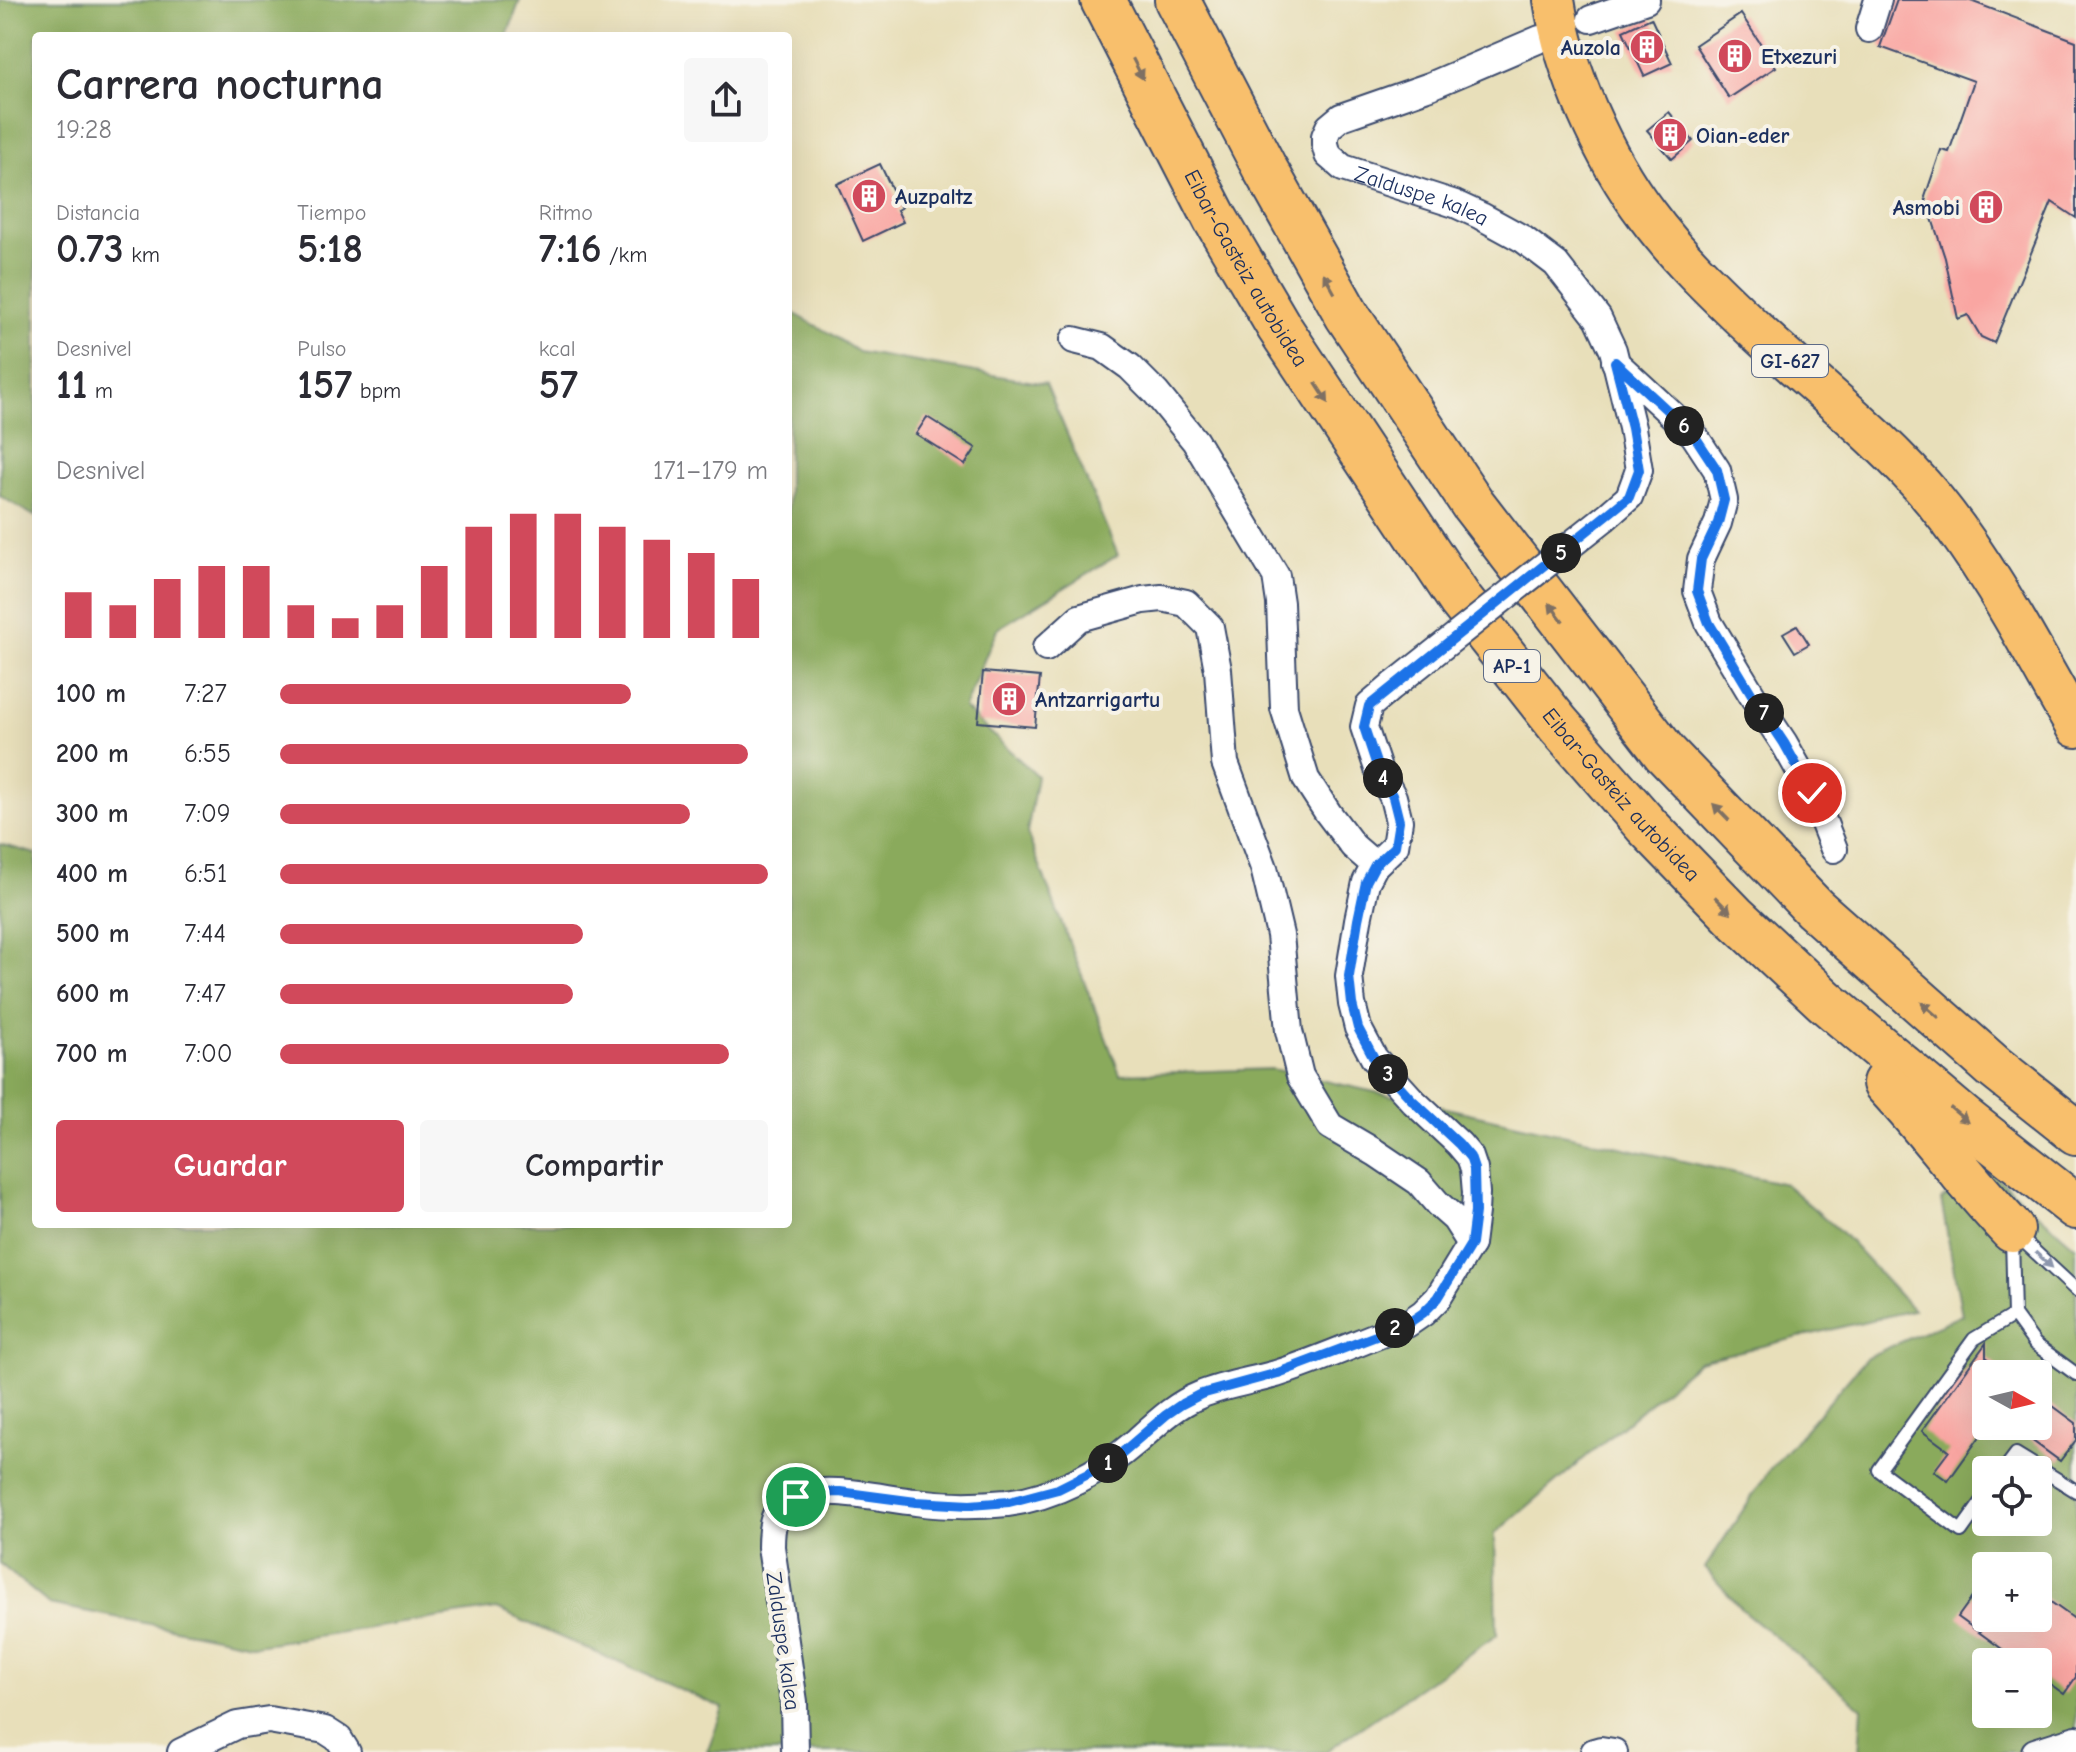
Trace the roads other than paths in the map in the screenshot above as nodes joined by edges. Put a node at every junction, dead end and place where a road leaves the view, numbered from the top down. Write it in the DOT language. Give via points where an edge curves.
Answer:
graph roads {
  1 [pos="1103,0"];
  2 [pos="1177,0"];
  3 [pos="1554,0"];
  4 [pos="1646,0"];
  5 [pos="1878,0"];
  6 [pos="1591,19"];
  7 [pos="1869,29"];
  8 [pos="1540,39"];
  9 [pos="1074,340"];
  10 [pos="1615,362"];
  11 [pos="1046,648"];
  12 [pos="2069,715"];
  13 [pos="2076,746"];
  14 [pos="1834,849"];
  15 [pos="1375,865"];
  16 [pos="1825,1001"];
  17 [pos="2076,1132"];
  18 [pos="2076,1207"];
  19 [pos="2012,1230"];
  20 [pos="1471,1244"];
  21 [pos="2076,1290"];
  22 [pos="2014,1315"];
  23 [pos="2076,1374"];
  24 [pos="2052,1476"];
  25 [pos="2076,1491"];
  26 [pos="1972,1516"];
  27 [pos="2076,1739"];
  28 [pos="181,1752"];
  29 [pos="347,1752"];
  30 [pos="795,1752"];
  31 [pos="1594,1752"];
  32 [pos="1614,1752"];
  33 [pos="2035,1752"];
  1 -- 16 [label="highway, Eibar-Gasteiz autobidea / AP-1, one-way" via="1215,218 1279,327 1461,601 1646,825"];
  17 -- 2 [label="highway, one-way" via="1814,908 1665,753 1472,503 1347,315"];
  3 -- 12 [label="main road, GI-627" via="1578,91 1619,175 1646,215 1679,255 1935,501 2003,601"];
  4 -- 6 [label="street"];
  5 -- 7 [label="street"];
  8 -- 10 [label="street, Zalduspe kalea" via="1345,115 1329,127 1325,149 1343,168 1455,204 1542,252 1598,318"];
  9 -- 15 [label="street" via="1102,347 1156,393 1195,441 1276,576 1284,708 1306,779 1353,846"];
  10 -- 14 [label="street" via="1694,435 1717,470 1724,500 1701,559 1697,591 1709,623 1812,793"];
  10 -- 15 [label="street, Zalduspe kalea, bridge" via="1639,470 1629,497 1369,706 1364,727 1399,821 1395,846"];
  11 -- 20 [label="street" via="1079,618 1143,600 1186,603 1210,627 1225,763 1260,857 1280,935 1289,1031 1300,1076 1330,1126 1419,1182"];
  12 -- 13 [label="street"];
  15 -- 20 [label="street, Zalduspe kalea" via="1366,882 1349,976 1358,1028 1374,1058 1470,1157 1476,1193"];
  16 -- 18 [label="highway, Eibar-Gasteiz autobidea / AP-1, one-way"];
  16 -- 19 [label="highway" via="1840,1035"];
  19 -- 21 [label="lane, one-way"];
  19 -- 22 [label="lane"];
  20 -- 30 [label="street, Zalduspe kalea" via="1438,1298 1407,1324 1278,1373 1201,1394 1166,1415 1117,1457 1058,1489 1009,1502 970,1505 840,1492 796,1497 783,1505 775,1514 771,1547 794,1702"];
  22 -- 23 [label="lane" via="2035,1344"];
  22 -- 26 [label="lane" via="1974,1339 1879,1470 1961,1531"];
  24 -- 25 [label="lane"];
  27 -- 33 [label="street"];
  28 -- 29 [label="street" via="237,1725 269,1720 325,1730"];
  31 -- 32 [label="street"];
}
